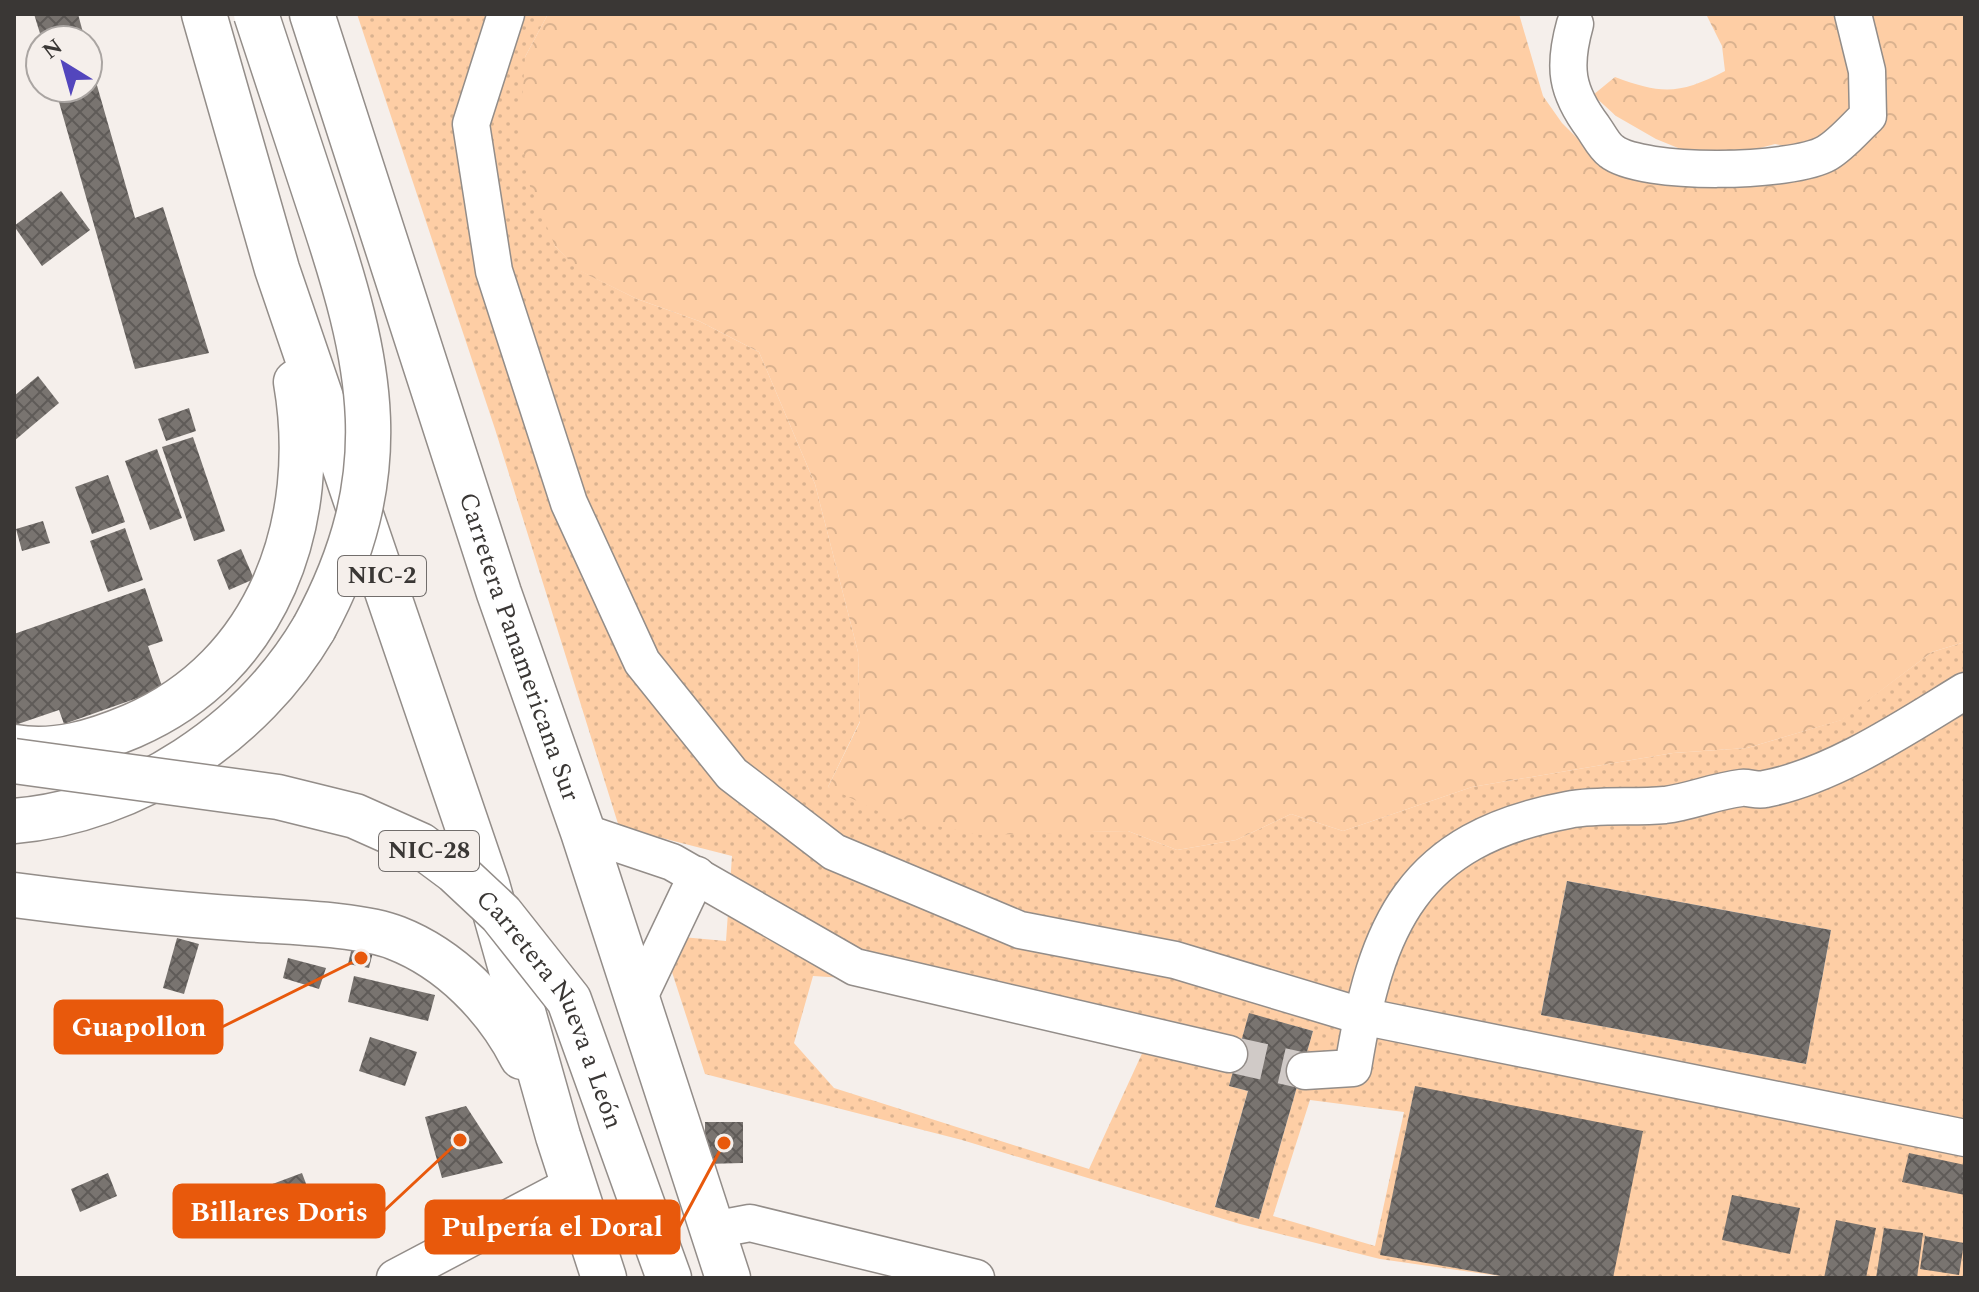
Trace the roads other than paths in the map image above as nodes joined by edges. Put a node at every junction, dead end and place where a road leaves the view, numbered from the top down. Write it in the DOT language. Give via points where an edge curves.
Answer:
graph roads {
  1 [pos="204,14"];
  2 [pos="256,14"];
  3 [pos="312,14"];
  4 [pos="506,14"];
  5 [pos="1853,14"];
  6 [pos="1575,24"];
  7 [pos="277,269"];
  8 [pos="1965,691"];
  9 [pos="14,747"];
  10 [pos="14,761"];
  11 [pos="14,821"];
  12 [pos="583,832"];
  13 [pos="697,875"];
  14 [pos="14,895"];
  15 [pos="638,999"];
  16 [pos="1361,1016"];
  17 [pos="1229,1054"];
  18 [pos="1305,1071"];
  19 [pos="558,1136"];
  20 [pos="1965,1138"];
  21 [pos="575,1183"];
  22 [pos="713,1230"];
  23 [pos="395,1278"];
  24 [pos="604,1278"];
  25 [pos="669,1278"];
  26 [pos="728,1278"];
  27 [pos="976,1278"];
  1 -- 7 [label="highway, NIC-2"];
  2 -- 11 [label="highway, bridge" via="359,333 368,442 354,535 332,595 302,649 247,711 201,749 101,805"];
  3 -- 12 [label="highway, Carretera Panamericana Sur" via="499,593"];
  4 -- 16 [label="street" via="471,124 494,271 569,503 642,662 732,774 834,852 1020,930 1175,960"];
  5 -- 6 [label="street" via="1867,71 1868,116 1826,154 1759,169 1675,169 1612,153 1577,105 1567,53"];
  7 -- 9 [label="highway" via="303,426 303,475 282,569 263,607 206,678 151,718 98,741 64,748"];
  7 -- 19 [label="highway, NIC-2" via="487,884"];
  8 -- 16 [label="street" via="1807,777 1667,805 1570,810 1493,830 1423,875 1395,917"];
  10 -- 25 [label="highway, Carretera Nueva a León / NIC-28, bridge" via="294,801 355,816 420,845 455,871 501,914 569,1000"];
  12 -- 13 [label="street"];
  12 -- 15 [label="highway, Carretera Panamericana Sur"];
  13 -- 15 [label="street"];
  13 -- 17 [label="street" via="855,967"];
  14 -- 19 [label="highway, Carretera Nueva a León" via="394,937 440,962 488,1004 520,1053"];
  15 -- 22 [label="highway, Carretera Panamericana Sur"];
  16 -- 18 [label="street" via="1353,1068"];
  16 -- 20 [label="street"];
  19 -- 21 [label="highway, NIC-2"];
  21 -- 23 [label="street"];
  21 -- 24 [label="highway, NIC-2"];
  22 -- 26 [label="highway, Carretera Panamericana Sur"];
  22 -- 27 [label="street" via="750,1223"];
}
